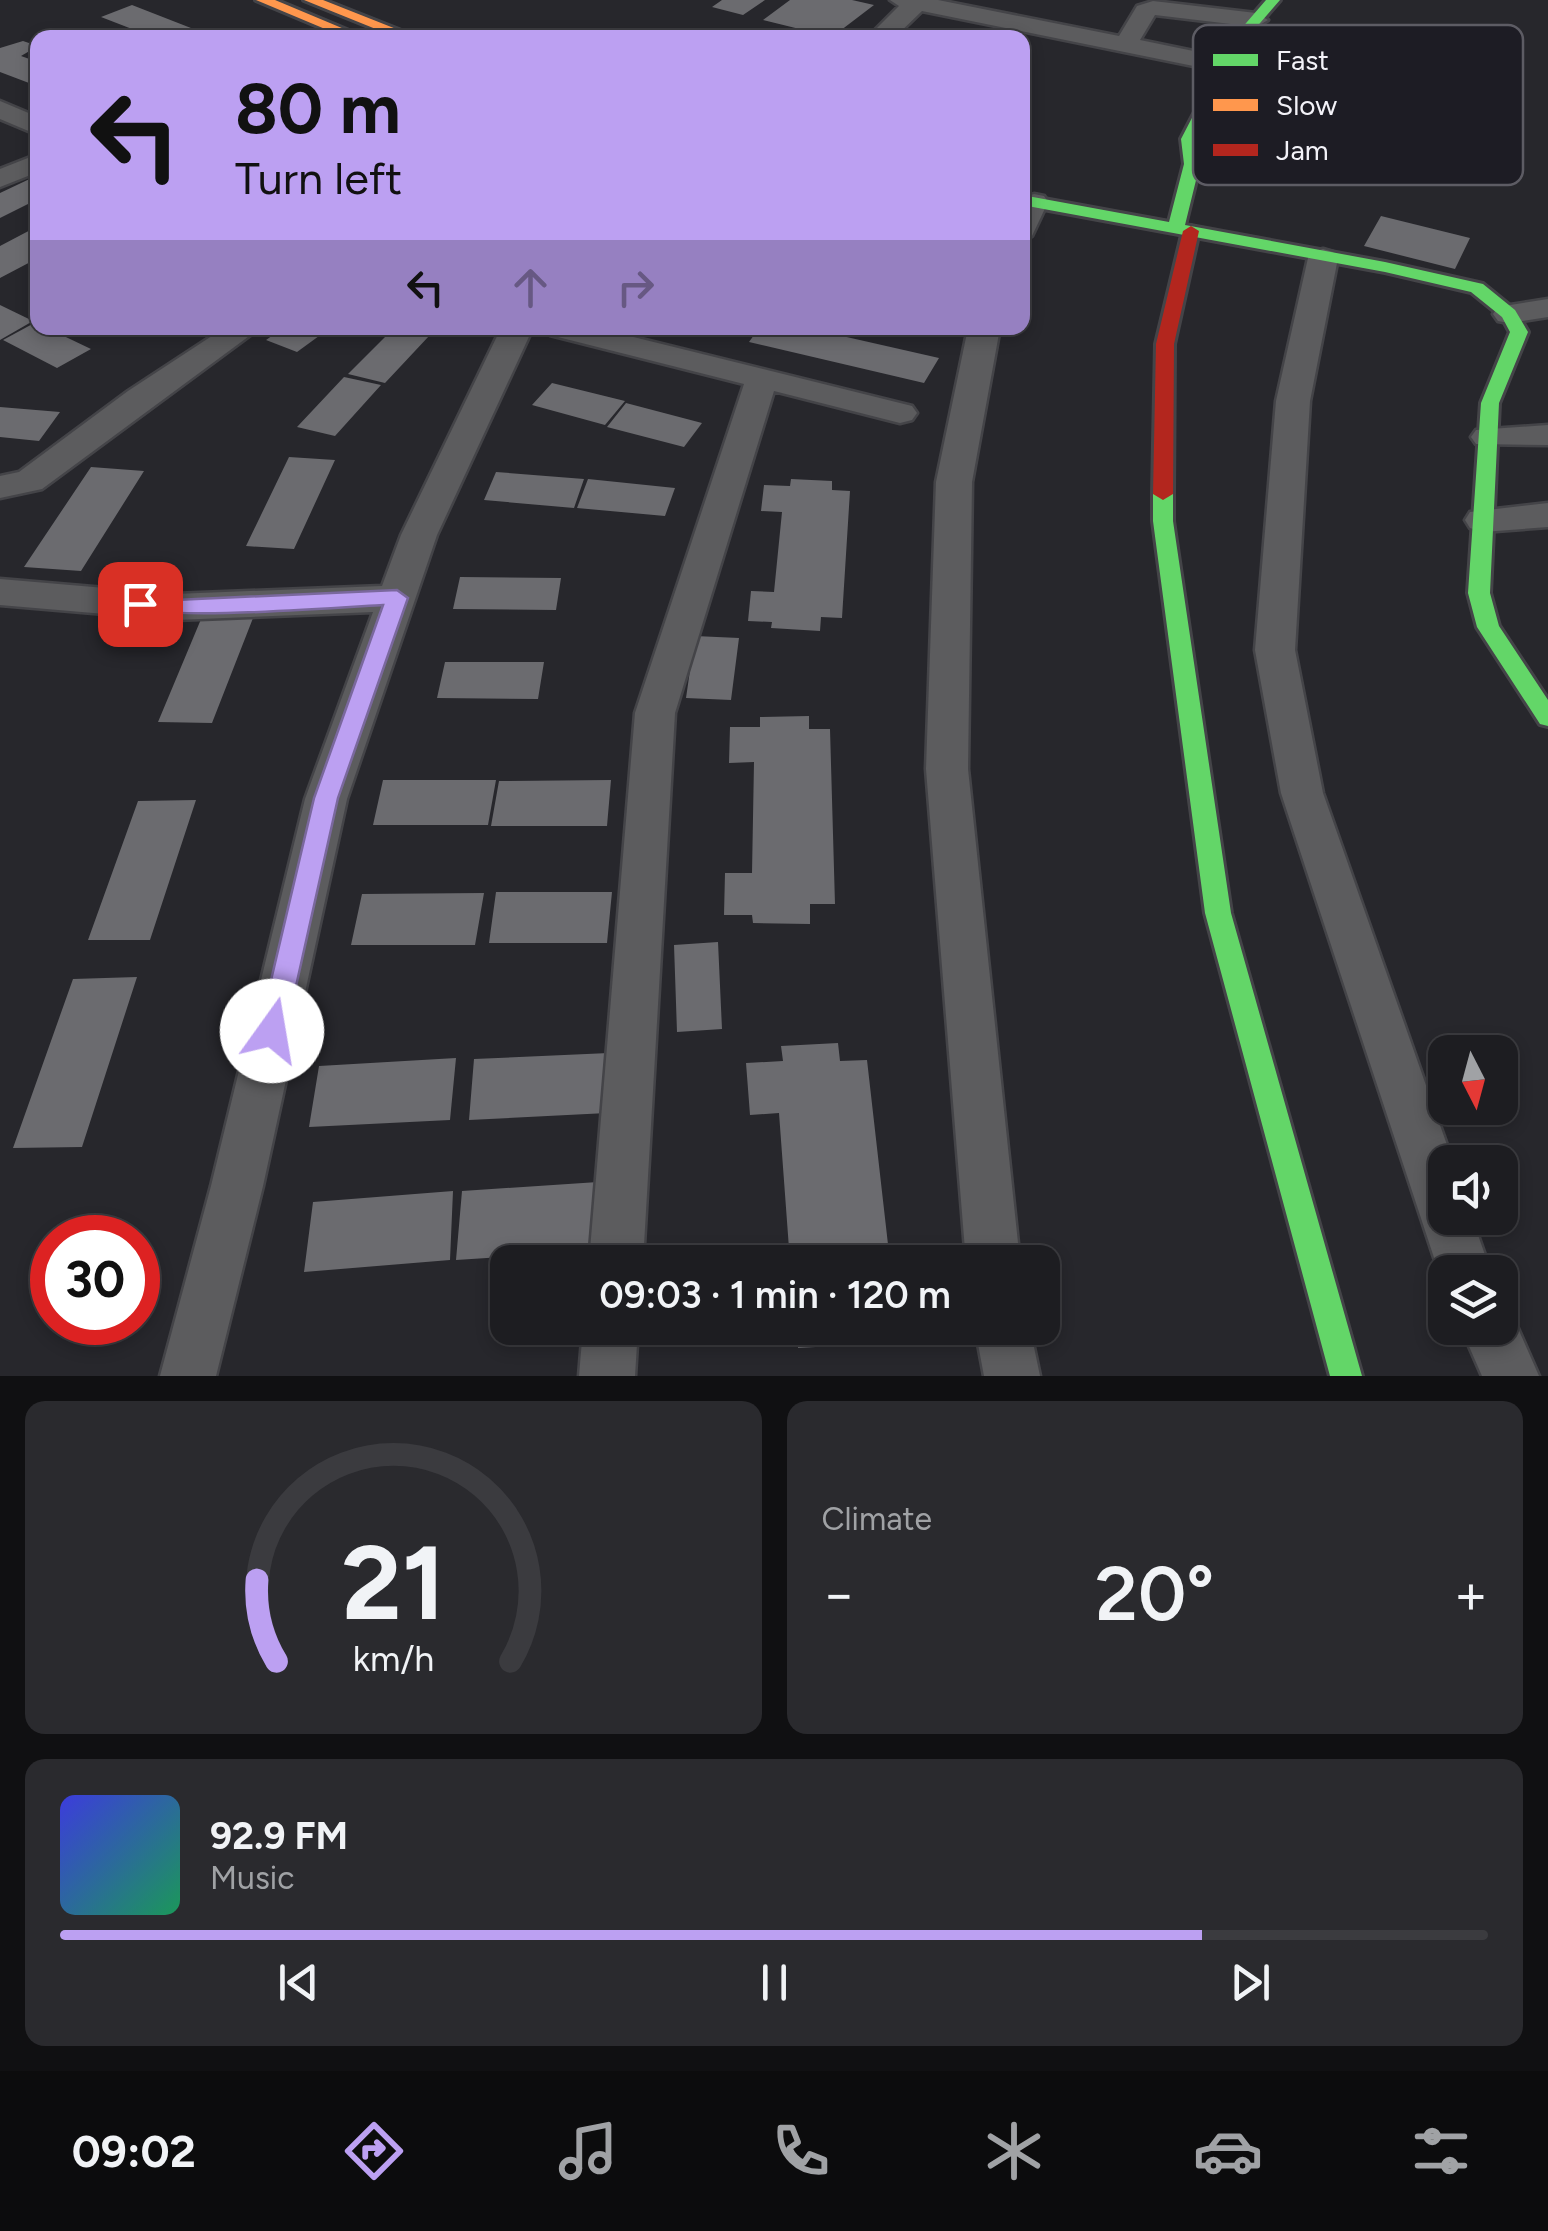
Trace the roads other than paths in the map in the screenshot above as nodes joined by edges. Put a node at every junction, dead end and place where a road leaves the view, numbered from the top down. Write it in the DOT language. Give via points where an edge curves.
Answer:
graph roads {
  1 [pos="311,0"];
  2 [pos="1273,0"];
  3 [pos="271,1"];
  4 [pos="909,2"];
  5 [pos="1256,20"];
  6 [pos="1252,25"];
  7 [pos="340,30"];
  8 [pos="391,30"];
  9 [pos="886,30"];
  10 [pos="1126,44"];
  11 [pos="1193,58"];
  12 [pos="0,109"];
  13 [pos="30,123"];
  14 [pos="30,166"];
  15 [pos="0,179"];
  16 [pos="1194,185"];
  17 [pos="1030,201"];
  18 [pos="1183,230"];
  19 [pos="1323,258"];
  20 [pos="1548,308"];
  21 [pos="1509,314"];
  22 [pos="234,335"];
  23 [pos="514,335"];
  24 [pos="590,335"];
  25 [pos="983,335"];
  26 [pos="762,377"];
  27 [pos="900,413"];
  28 [pos="1548,435"];
  29 [pos="1488,437"];
  30 [pos="0,487"];
  31 [pos="1548,515"];
  32 [pos="1483,520"];
  33 [pos="0,592"];
  34 [pos="397,598"];
  35 [pos="1544,708"];
  36 [pos="617,1245"];
  37 [pos="991,1245"];
  38 [pos="1458,1255"];
  39 [pos="610,1345"];
  40 [pos="1006,1345"];
  41 [pos="1497,1345"];
  42 [pos="188,1376"];
  43 [pos="607,1376"];
  44 [pos="1012,1376"];
  45 [pos="1346,1376"];
  46 [pos="1511,1376"];
  1 -- 8 [label="street"];
  2 -- 5 [label="street"];
  3 -- 7 [label="street"];
  4 -- 9 [label="street"];
  4 -- 10 [label="street"];
  5 -- 6 [label="street"];
  5 -- 10 [label="street" via="1153,8"];
  10 -- 11 [label="street"];
  12 -- 13 [label="street"];
  14 -- 15 [label="street"];
  16 -- 18 [label="street"];
  17 -- 18 [label="street"];
  18 -- 19 [label="street"];
  18 -- 45 [label="street" via="1165,344 1163,521 1218,912"];
  19 -- 21 [label="street" via="1477,288"];
  19 -- 38 [label="street" via="1293,402 1275,650 1302,793"];
  20 -- 21 [label="street"];
  21 -- 29 [label="street" via="1520,332 1490,403"];
  22 -- 30 [label="street" via="30,481"];
  23 -- 34 [label="street" via="419,535"];
  24 -- 26 [label="street"];
  25 -- 37 [label="street" via="954,482 947,769"];
  26 -- 27 [label="street"];
  26 -- 36 [label="street" via="655,713"];
  28 -- 29 [label="street"];
  29 -- 32 [label="street"];
  31 -- 32 [label="street"];
  32 -- 35 [label="street" via="1478,592 1488,627"];
  33 -- 34 [label="street" via="175,607"];
  34 -- 42 [label="street" via="326,798"];
  39 -- 43 [label="street"];
  40 -- 44 [label="street"];
  41 -- 46 [label="street"];
}
